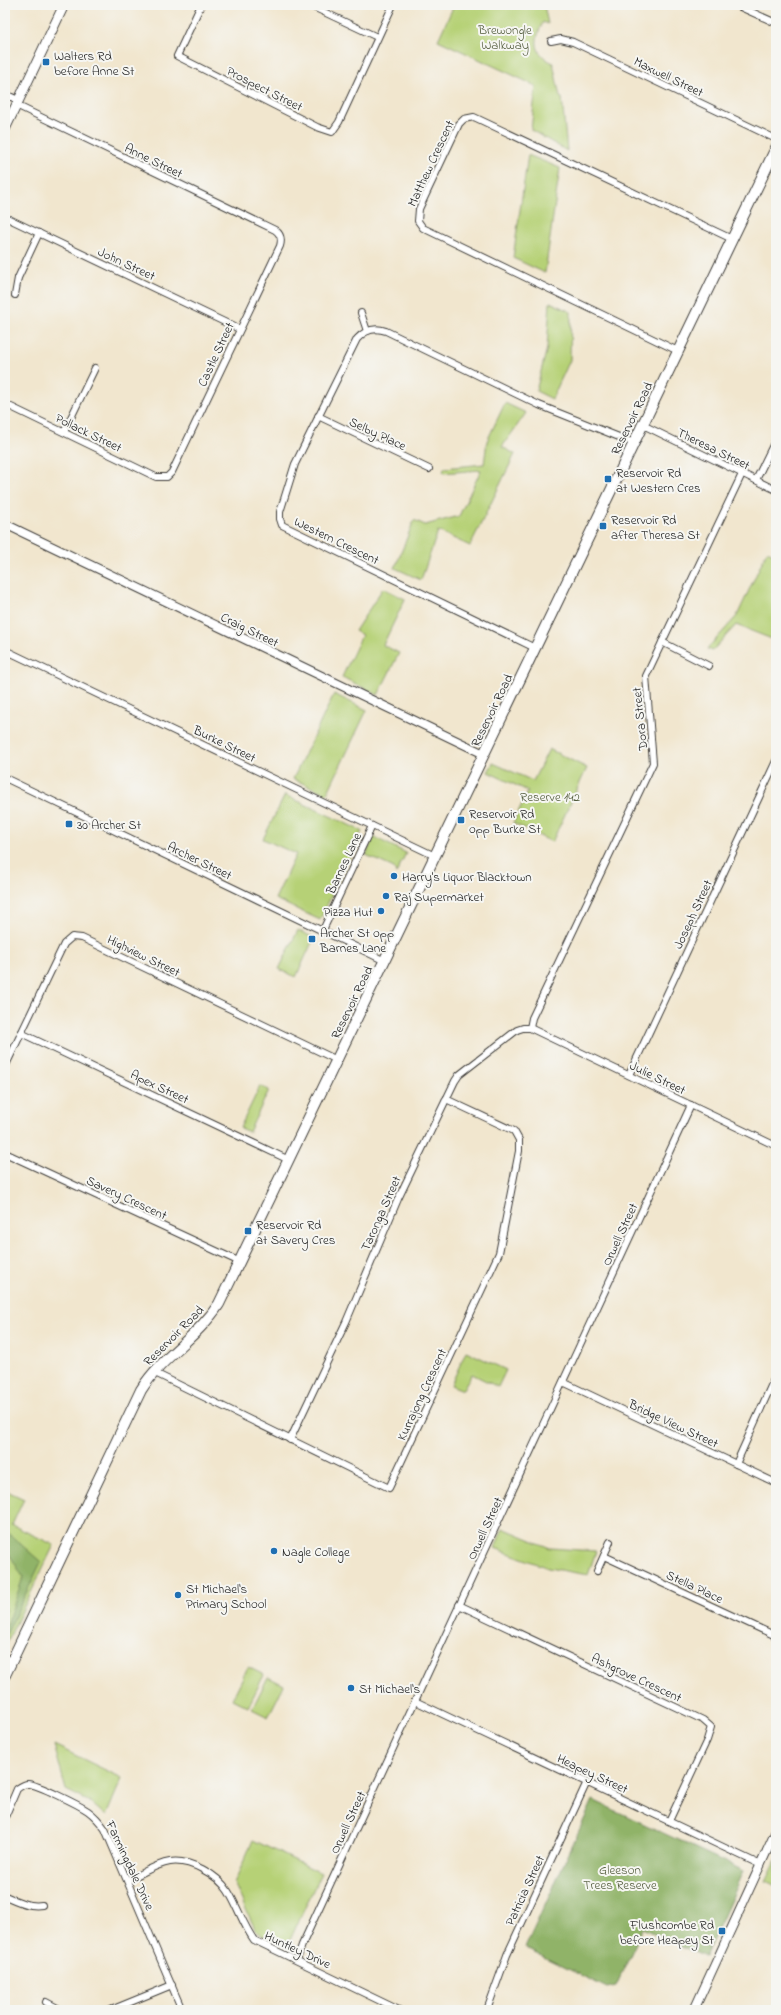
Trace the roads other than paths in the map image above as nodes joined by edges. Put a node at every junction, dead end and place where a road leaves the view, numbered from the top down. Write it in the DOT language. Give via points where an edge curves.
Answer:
graph roads {
  1 [pos="64,5"];
  2 [pos="201,5"];
  3 [pos="309,5"];
  4 [pos="393,5"];
  5 [pos="736,5"];
  6 [pos="776,23"];
  7 [pos="377,37"];
  8 [pos="551,40"];
  9 [pos="5,94"];
  10 [pos="17,103"];
  11 [pos="5,129"];
  12 [pos="776,139"];
  13 [pos="776,148"];
  14 [pos="5,217"];
  15 [pos="39,233"];
  16 [pos="281,237"];
  17 [pos="732,239"];
  18 [pos="15,294"];
  19 [pos="361,313"];
  20 [pos="240,329"];
  21 [pos="367,331"];
  22 [pos="678,351"];
  23 [pos="95,368"];
  24 [pos="5,404"];
  25 [pos="318,416"];
  26 [pos="643,425"];
  27 [pos="64,432"];
  28 [pos="776,439"];
  29 [pos="634,443"];
  30 [pos="429,469"];
  31 [pos="742,474"];
  32 [pos="165,478"];
  33 [pos="756,480"];
  34 [pos="776,490"];
  35 [pos="5,524"];
  36 [pos="662,642"];
  37 [pos="536,648"];
  38 [pos="5,650"];
  39 [pos="709,666"];
  40 [pos="484,754"];
  41 [pos="776,761"];
  42 [pos="5,778"];
  43 [pos="372,826"];
  44 [pos="435,856"];
  45 [pos="322,932"];
  46 [pos="385,961"];
  47 [pos="530,1028"];
  48 [pos="21,1033"];
  49 [pos="337,1060"];
  50 [pos="5,1067"];
  51 [pos="629,1075"];
  52 [pos="446,1099"];
  53 [pos="691,1106"];
  54 [pos="776,1146"];
  55 [pos="5,1153"];
  56 [pos="289,1160"];
  57 [pos="240,1262"];
  58 [pos="153,1372"];
  59 [pos="776,1375"];
  60 [pos="563,1382"];
  61 [pos="290,1440"];
  62 [pos="736,1464"];
  63 [pos="776,1483"];
  64 [pos="610,1542"];
  65 [pos="604,1556"];
  66 [pos="597,1571"];
  67 [pos="459,1606"];
  68 [pos="776,1636"];
  69 [pos="5,1675"];
  70 [pos="415,1701"];
  71 [pos="587,1782"];
  72 [pos="5,1817"];
  73 [pos="669,1821"];
  74 [pos="776,1831"];
  75 [pos="761,1865"];
  76 [pos="128,1880"];
  77 [pos="5,1896"];
  78 [pos="42,1905"];
  79 [pos="297,1960"];
  80 [pos="172,1985"];
  81 [pos="46,2002"];
  82 [pos="61,2010"];
  83 [pos="111,2010"];
  84 [pos="182,2010"];
  85 [pos="399,2010"];
  86 [pos="487,2010"];
  87 [pos="694,2010"];
  1 -- 10 [label="main road"];
  2 -- 7 [label="street, Prospect Street" via="177,56 317,127 332,132 339,122"];
  3 -- 7 [label="street"];
  4 -- 7 [label="street"];
  5 -- 6 [label="street"];
  8 -- 12 [label="street, Maxwell Street" via="573,42"];
  9 -- 10 [label="street, Anne Street"];
  10 -- 11 [label="main road"];
  10 -- 16 [label="street, Anne Street" via="275,230"];
  13 -- 17 [label="main road, Reservoir Road"];
  14 -- 15 [label="street, John Street"];
  15 -- 18 [label="street" via="18,278"];
  15 -- 20 [label="street, John Street"];
  16 -- 20 [label="street, Castle Street" via="280,246"];
  17 -- 22 [label="main road, Reservoir Road"];
  17 -- 22 [label="street, Matthew Crescent" via="474,117 467,118 459,124 418,212 418,221 423,228"];
  19 -- 21 [label="street"];
  20 -- 32 [label="street, Castle Street" via="172,472"];
  21 -- 25 [label="street, Western Crescent" via="360,335 354,344"];
  21 -- 29 [label="street" via="378,329 386,332 539,405"];
  22 -- 26 [label="main road, Reservoir Road"];
  23 -- 27 [label="street"];
  24 -- 27 [label="street, Pollack Street"];
  25 -- 30 [label="street, Selby Place"];
  25 -- 37 [label="street, Western Crescent" via="295,464 280,512 282,525"];
  26 -- 29 [label="main road, Reservoir Road"];
  26 -- 31 [label="street, Theresa Street"];
  27 -- 32 [label="street, Pollack Street" via="156,477"];
  28 -- 33 [label="street"];
  29 -- 37 [label="main road, Reservoir Road"];
  31 -- 33 [label="street, Theresa Street"];
  31 -- 36 [label="street, Dora Street"];
  33 -- 34 [label="street, Theresa Street"];
  35 -- 40 [label="street, Craig Street"];
  36 -- 39 [label="street"];
  36 -- 47 [label="street, Dora Street" via="645,678 653,763 532,1018"];
  37 -- 40 [label="main road, Reservoir Road"];
  38 -- 43 [label="street, Burke Street"];
  40 -- 44 [label="main road, Reservoir Road"];
  41 -- 51 [label="street, Joseph Street"];
  42 -- 45 [label="street, Archer Street"];
  43 -- 44 [label="street, Burke Street"];
  43 -- 45 [label="street, Barnes Lane"];
  44 -- 46 [label="main road, Reservoir Road"];
  45 -- 46 [label="street, Archer Street"];
  46 -- 49 [label="main road, Reservoir Road"];
  47 -- 51 [label="street, Julie Street"];
  47 -- 52 [label="street, Taronga Street" via="517,1030 459,1076"];
  48 -- 49 [label="street, Highview Street" via="64,944 72,937 82,938"];
  48 -- 50 [label="street, Highview Street"];
  48 -- 56 [label="street, Apex Street"];
  49 -- 56 [label="main road, Reservoir Road"];
  51 -- 53 [label="street, Julie Street"];
  52 -- 61 [label="street, Taronga Street" via="398,1199 346,1322"];
  52 -- 61 [label="street, Kurrajong Crescent" via="505,1126 518,1137 519,1151 499,1253 389,1488"];
  53 -- 54 [label="street, Julie Street"];
  53 -- 60 [label="street, Orwell Street"];
  55 -- 57 [label="street, Savery Crescent"];
  56 -- 57 [label="main road, Reservoir Road"];
  57 -- 58 [label="main road, Reservoir Road" via="213,1313 203,1326"];
  58 -- 61 [label="street, Kurrajong Crescent"];
  58 -- 69 [label="main road, Reservoir Road" via="136,1401"];
  59 -- 62 [label="street"];
  60 -- 62 [label="street, Bridge View Street"];
  60 -- 67 [label="street, Orwell Street"];
  62 -- 63 [label="street, Bridge View Street"];
  64 -- 65 [label="street"];
  65 -- 66 [label="street"];
  65 -- 68 [label="street, Stella Place"];
  67 -- 70 [label="street, Orwell Street"];
  67 -- 73 [label="street, Ashgrove Crescent" via="703,1720 711,1727"];
  70 -- 71 [label="street, Heapey Street"];
  70 -- 79 [label="street, Orwell Street"];
  71 -- 73 [label="street, Heapey Street"];
  71 -- 86 [label="street, Patricia Street" via="507,1955"];
  72 -- 76 [label="street, Farmingdale Drive" via="17,1790 26,1784 34,1785 87,1810 105,1829"];
  73 -- 75 [label="street, Heapey Street"];
  74 -- 75 [label="street"];
  75 -- 87 [label="street"];
  76 -- 79 [label="street, Huntley Drive" via="170,1862 191,1865 218,1879 228,1890 246,1929 254,1940"];
  76 -- 80 [label="street, Farmingdale Drive"];
  77 -- 78 [label="street" via="24,1904"];
  79 -- 85 [label="street, Huntley Drive"];
  80 -- 83 [label="street"];
  80 -- 84 [label="street, Farmingdale Drive"];
  81 -- 82 [label="street"];
}
